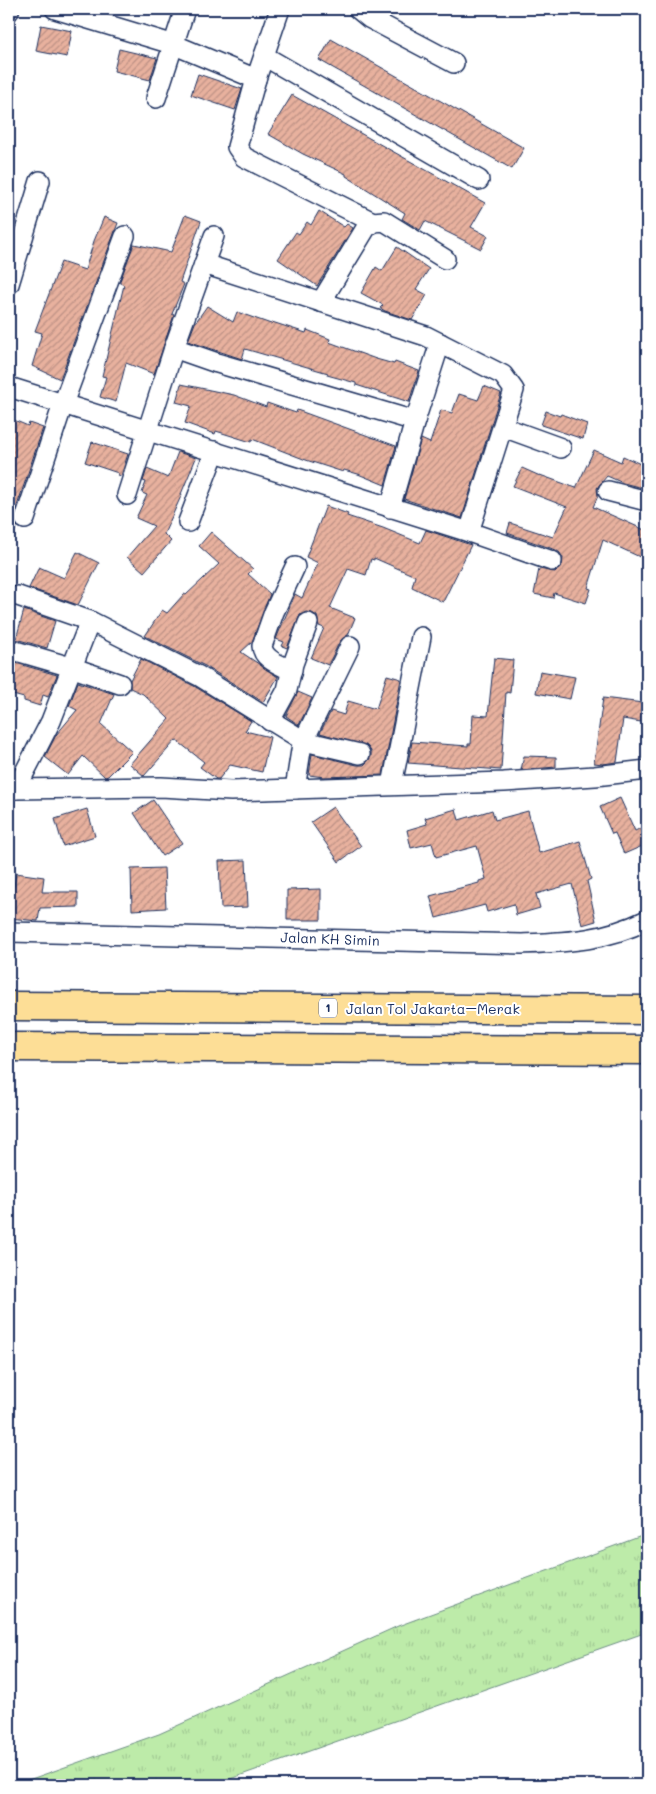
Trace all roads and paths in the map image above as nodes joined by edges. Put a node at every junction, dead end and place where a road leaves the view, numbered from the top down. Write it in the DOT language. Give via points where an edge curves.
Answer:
graph roads {
  1 [pos="54,9"];
  2 [pos="186,9"];
  3 [pos="280,9"];
  4 [pos="358,9"];
  5 [pos="381,15"];
  6 [pos="175,45"];
  7 [pos="264,56"];
  8 [pos="454,63"];
  9 [pos="256,78"];
  10 [pos="156,98"];
  11 [pos="479,180"];
  12 [pos="40,181"];
  13 [pos="372,222"];
  14 [pos="125,236"];
  15 [pos="214,236"];
  16 [pos="445,258"];
  17 [pos="204,264"];
  18 [pos="9,284"];
  19 [pos="322,302"];
  20 [pos="440,343"];
  21 [pos="174,348"];
  22 [pos="9,388"];
  23 [pos="63,404"];
  24 [pos="415,421"];
  25 [pos="503,427"];
  26 [pos="148,432"];
  27 [pos="561,448"];
  28 [pos="215,452"];
  29 [pos="608,491"];
  30 [pos="127,494"];
  31 [pos="647,501"];
  32 [pos="390,508"];
  33 [pos="24,519"];
  34 [pos="188,522"];
  35 [pos="469,532"];
  36 [pos="552,561"];
  37 [pos="295,568"];
  38 [pos="18,596"];
  39 [pos="90,621"];
  40 [pos="308,624"];
  41 [pos="421,638"];
  42 [pos="350,646"];
  43 [pos="9,649"];
  44 [pos="71,667"];
  45 [pos="292,671"];
  46 [pos="120,684"];
  47 [pos="270,720"];
  48 [pos="304,742"];
  49 [pos="360,754"];
  50 [pos="647,770"];
  51 [pos="392,785"];
  52 [pos="12,788"];
  53 [pos="295,789"];
  54 [pos="647,920"];
  55 [pos="9,932"];
  56 [pos="9,1006"];
  57 [pos="647,1010"];
  58 [pos="9,1046"];
  59 [pos="647,1050"];
  1 -- 6 [label="street"];
  2 -- 6 [label="street"];
  3 -- 7 [label="street"];
  4 -- 5 [label="street" via="369,18"];
  5 -- 8 [label="street"];
  6 -- 9 [label="street"];
  6 -- 10 [label="street"];
  7 -- 9 [label="street"];
  7 -- 11 [label="street"];
  9 -- 13 [label="street" via="238,141 239,152"];
  12 -- 18 [label="street"];
  13 -- 16 [label="street" via="384,221"];
  13 -- 19 [label="street"];
  14 -- 23 [label="street"];
  15 -- 17 [label="street"];
  17 -- 19 [label="street"];
  17 -- 21 [label="street"];
  19 -- 20 [label="street"];
  20 -- 24 [label="street"];
  20 -- 25 [label="street" via="509,381 514,390"];
  21 -- 24 [label="street"];
  21 -- 26 [label="street"];
  22 -- 23 [label="street"];
  23 -- 26 [label="street"];
  23 -- 33 [label="street"];
  24 -- 32 [label="street"];
  25 -- 27 [label="street"];
  25 -- 35 [label="street"];
  26 -- 28 [label="street"];
  26 -- 30 [label="street"];
  28 -- 32 [label="street"];
  28 -- 34 [label="street"];
  29 -- 31 [label="street"];
  32 -- 35 [label="street"];
  35 -- 36 [label="street"];
  37 -- 45 [label="street" via="262,646 266,657"];
  38 -- 39 [label="street"];
  39 -- 44 [label="street"];
  39 -- 47 [label="street" via="199,676"];
  40 -- 45 [label="street"];
  41 -- 51 [label="street"];
  42 -- 48 [label="street"];
  43 -- 44 [label="street"];
  44 -- 46 [label="street"];
  44 -- 52 [label="street" via="51,721"];
  45 -- 47 [label="street" via="287,690"];
  47 -- 48 [label="street"];
  48 -- 49 [label="street"];
  48 -- 53 [label="street"];
  50 -- 51 [label="street" via="504,782"];
  51 -- 53 [label="street"];
  52 -- 53 [label="street"];
  54 -- 55 [label="street, Jalan KH Simin" via="627,930 574,942 522,944"];
  56 -- 57 [label="highway, Jalan Tol Jakarta–Merak / 1"];
  58 -- 59 [label="highway"];
}
